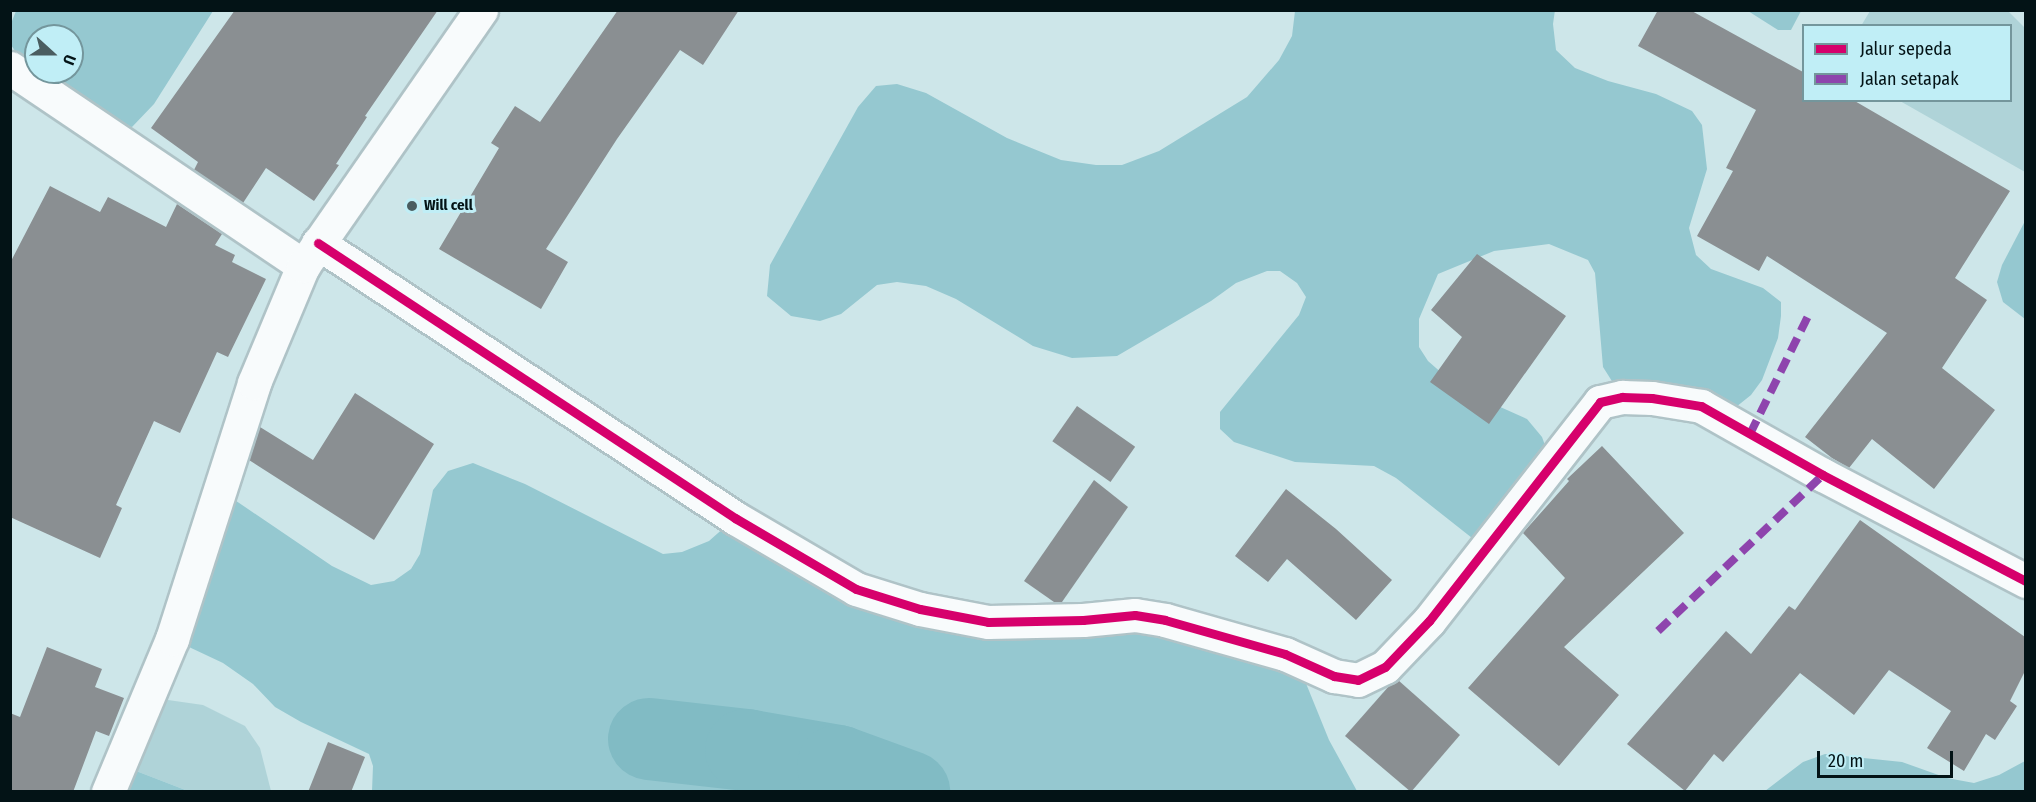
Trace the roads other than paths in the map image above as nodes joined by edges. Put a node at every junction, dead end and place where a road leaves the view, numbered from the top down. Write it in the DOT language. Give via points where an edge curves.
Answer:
graph roads {
  1 [pos="481,10"];
  2 [pos="10,68"];
  3 [pos="311,254"];
  4 [pos="2025,581"];
  5 [pos="108,792"];
  1 -- 3 [label="street"];
  2 -- 3 [label="street"];
  3 -- 4 [label="street" via="856,589 920,609 988,622 1135,615 1285,654 1334,676 1358,680 1386,667 1429,621 1600,402 1622,397 1701,406"];
  3 -- 5 [label="street" via="254,384 172,639"];
}
